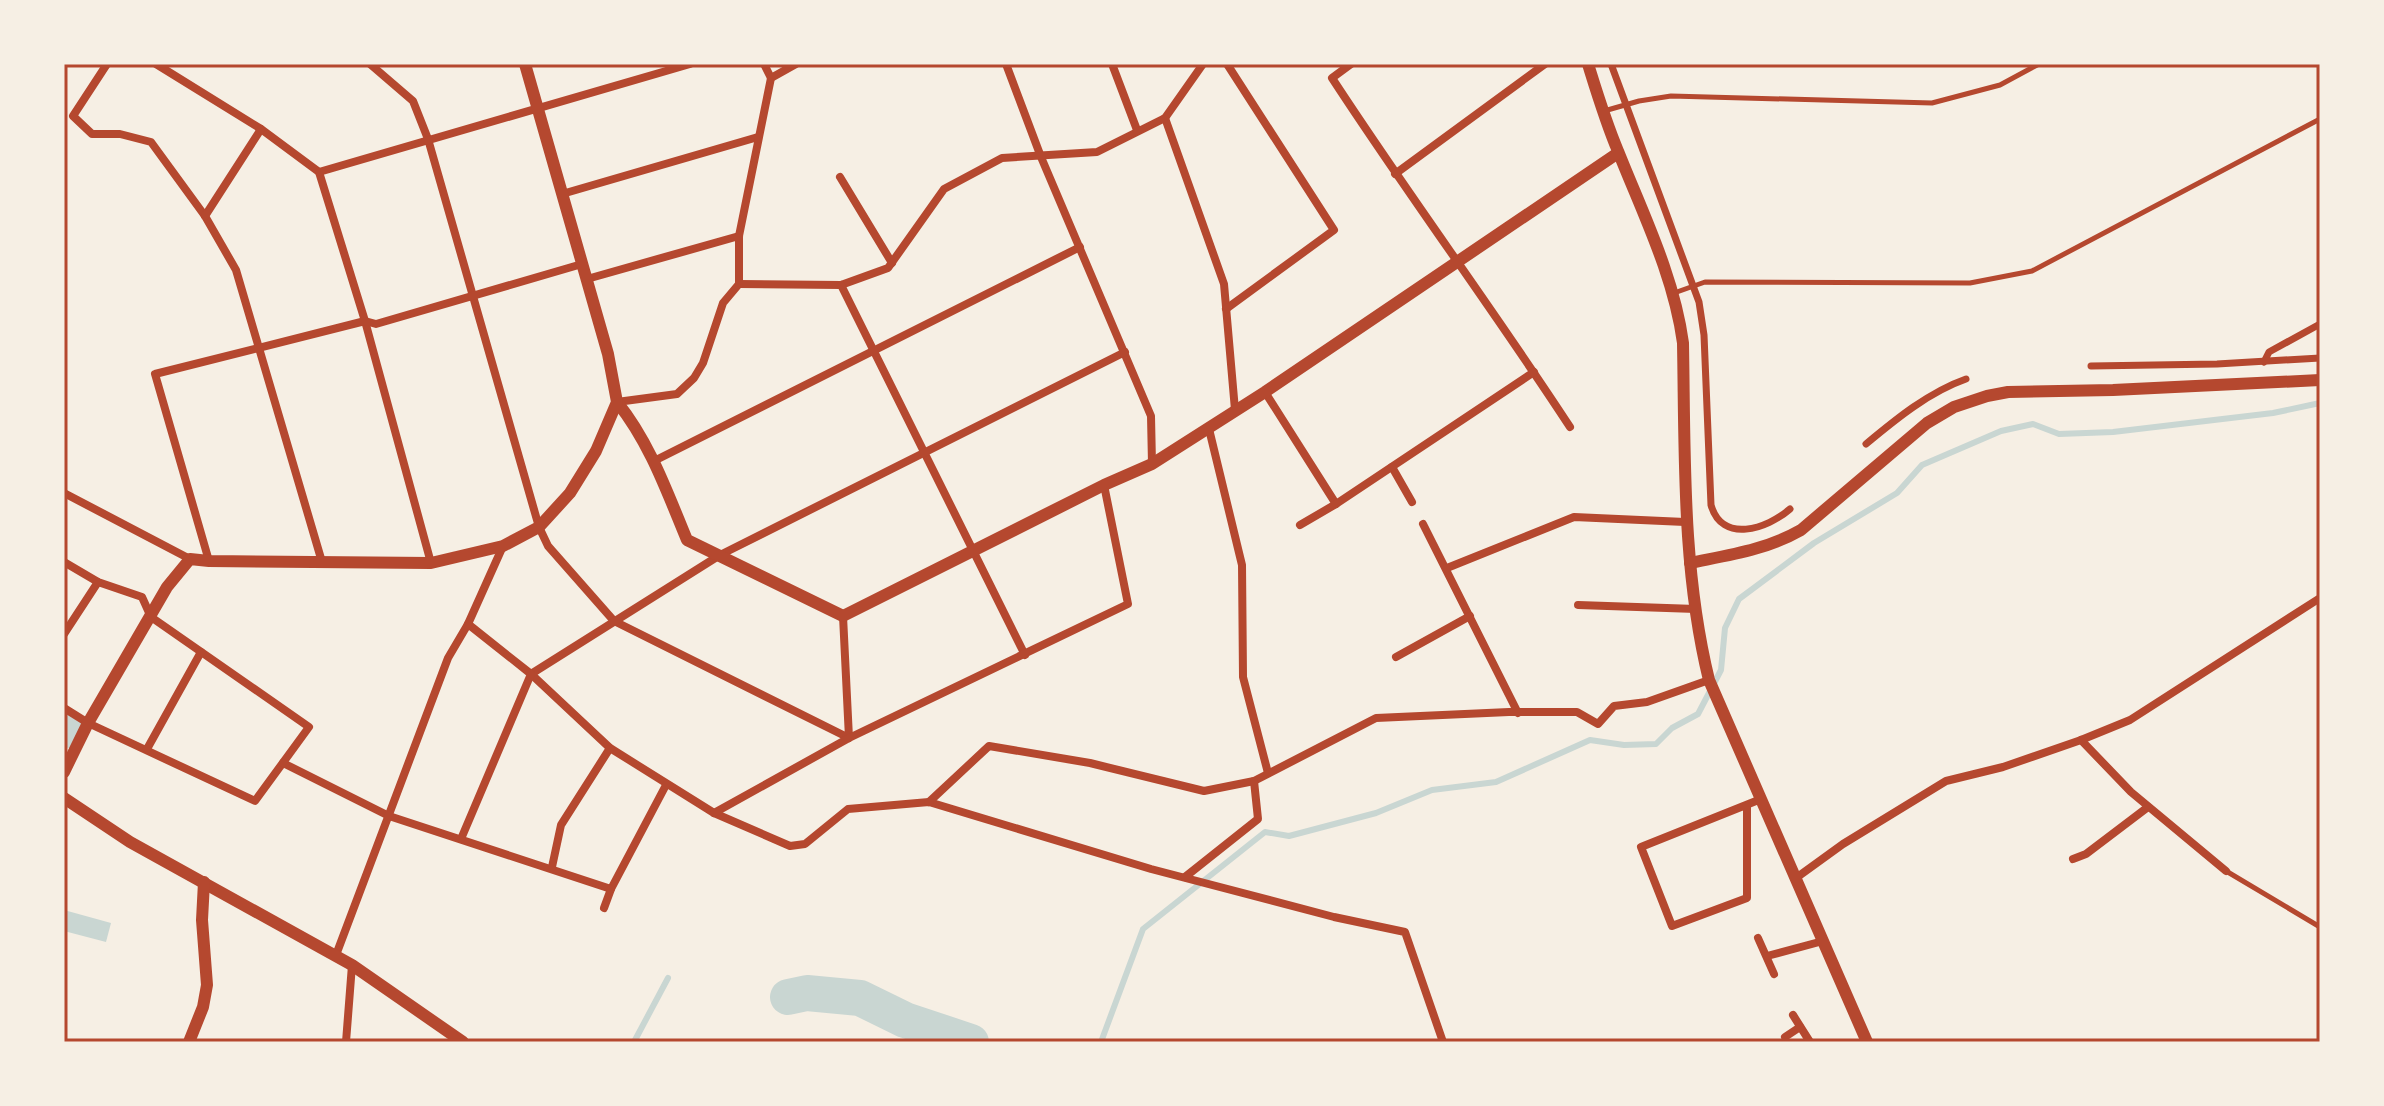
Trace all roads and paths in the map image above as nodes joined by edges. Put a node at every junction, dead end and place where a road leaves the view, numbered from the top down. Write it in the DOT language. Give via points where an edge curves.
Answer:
graph roads {
  1 [pos="107,64"];
  2 [pos="156,64"];
  3 [pos="370,64"];
  4 [pos="525,64"];
  5 [pos="690,64"];
  6 [pos="764,64"];
  7 [pos="796,64"];
  8 [pos="1006,64"];
  9 [pos="1112,64"];
  10 [pos="1203,64"];
  11 [pos="1227,64"];
  12 [pos="1351,64"];
  13 [pos="1545,64"];
  14 [pos="1588,64"];
  15 [pos="1611,64"];
  16 [pos="2039,64"];
  17 [pos="771,78"];
  18 [pos="1625,104"];
  19 [pos="538,106"];
  20 [pos="1603,111"];
  21 [pos="1165,118"];
  22 [pos="2320,119"];
  23 [pos="261,129"];
  24 [pos="1137,130"];
  25 [pos="758,137"];
  26 [pos="428,139"];
  27 [pos="1618,153"];
  28 [pos="1041,157"];
  29 [pos="319,172"];
  30 [pos="1395,174"];
  31 [pos="840,177"];
  32 [pos="562,194"];
  33 [pos="205,216"];
  34 [pos="739,236"];
  35 [pos="1080,247"];
  36 [pos="1460,261"];
  37 [pos="892,263"];
  38 [pos="582,264"];
  39 [pos="587,279"];
  40 [pos="739,284"];
  41 [pos="841,285"];
  42 [pos="1694,286"];
  43 [pos="1674,293"];
  44 [pos="473,295"];
  45 [pos="1226,309"];
  46 [pos="365,321"];
  47 [pos="2320,324"];
  48 [pos="259,350"];
  49 [pos="875,352"];
  50 [pos="1125,352"];
  51 [pos="2320,358"];
  52 [pos="2264,362"];
  53 [pos="2091,366"];
  54 [pos="1534,372"];
  55 [pos="1966,379"];
  56 [pos="2320,380"];
  57 [pos="1265,392"];
  58 [pos="617,402"];
  59 [pos="1235,410"];
  60 [pos="1570,427"];
  61 [pos="1209,429"];
  62 [pos="1866,444"];
  63 [pos="925,452"];
  64 [pos="654,461"];
  65 [pos="1152,464"];
  66 [pos="1392,467"];
  67 [pos="1104,485"];
  68 [pos="64,493"];
  69 [pos="1412,502"];
  70 [pos="1336,504"];
  71 [pos="1790,509"];
  72 [pos="1685,522"];
  73 [pos="1423,524"];
  74 [pos="1300,525"];
  75 [pos="539,527"];
  76 [pos="503,546"];
  77 [pos="975,550"];
  78 [pos="720,555"];
  79 [pos="190,559"];
  80 [pos="209,561"];
  81 [pos="64,562"];
  82 [pos="322,562"];
  83 [pos="431,563"];
  84 [pos="1690,563"];
  85 [pos="1447,568"];
  86 [pos="98,582"];
  87 [pos="2320,598"];
  88 [pos="1578,605"];
  89 [pos="1696,609"];
  90 [pos="843,616"];
  91 [pos="1470,616"];
  92 [pos="151,617"];
  93 [pos="614,621"];
  94 [pos="468,624"];
  95 [pos="64,634"];
  96 [pos="201,652"];
  97 [pos="1025,655"];
  98 [pos="1396,657"];
  99 [pos="531,674"];
  100 [pos="1709,680"];
  101 [pos="64,708"];
  102 [pos="1518,713"];
  103 [pos="88,723"];
  104 [pos="849,738"];
  105 [pos="2081,740"];
  106 [pos="610,748"];
  107 [pos="147,749"];
  108 [pos="283,763"];
  109 [pos="64,772"];
  110 [pos="1268,773"];
  111 [pos="1254,781"];
  112 [pos="666,785"];
  113 [pos="64,798"];
  114 [pos="1761,799"];
  115 [pos="929,802"];
  116 [pos="1747,806"];
  117 [pos="2148,807"];
  118 [pos="714,813"];
  119 [pos="389,816"];
  120 [pos="461,839"];
  121 [pos="2073,859"];
  122 [pos="552,867"];
  123 [pos="2226,871"];
  124 [pos="1185,877"];
  125 [pos="1796,878"];
  126 [pos="204,882"];
  127 [pos="611,889"];
  128 [pos="604,908"];
  129 [pos="2320,927"];
  130 [pos="1758,938"];
  131 [pos="1823,941"];
  132 [pos="336,955"];
  133 [pos="1767,956"];
  134 [pos="352,965"];
  135 [pos="1774,974"];
  136 [pos="1793,1015"];
  137 [pos="1800,1027"];
  138 [pos="1785,1037"];
  139 [pos="189,1042"];
  140 [pos="346,1042"];
  141 [pos="463,1042"];
  142 [pos="1443,1042"];
  143 [pos="1810,1042"];
  144 [pos="1867,1042"];
  1 -- 33 [label="street" via="73,116 92,134 151,142"];
  2 -- 23 [label="street"];
  3 -- 26 [label="street" via="413,101"];
  4 -- 19 [label="street"];
  5 -- 19 [label="street"];
  6 -- 17 [label="street"];
  7 -- 17 [label="street"];
  8 -- 28 [label="street"];
  9 -- 24 [label="street"];
  10 -- 21 [label="street"];
  11 -- 45 [label="street" via="1334,230"];
  12 -- 30 [label="street" via="1332,78"];
  13 -- 30 [label="street"];
  14 -- 20 [label="street"];
  15 -- 18 [label="street"];
  16 -- 18 [label="lane" via="2000,85 1932,103 1671,96"];
  17 -- 25 [label="street"];
  18 -- 20 [label="lane"];
  18 -- 42 [label="street"];
  19 -- 26 [label="street"];
  19 -- 32 [label="street"];
  20 -- 27 [label="street"];
  21 -- 24 [label="street"];
  21 -- 45 [label="street" via="1224,284"];
  22 -- 42 [label="lane" via="2032,271 1970,283"];
  23 -- 29 [label="street"];
  23 -- 33 [label="street"];
  24 -- 28 [label="street" via="1097,152"];
  25 -- 32 [label="street"];
  25 -- 34 [label="street"];
  26 -- 29 [label="street"];
  26 -- 44 [label="street"];
  27 -- 36 [label="street"];
  27 -- 43 [label="street"];
  28 -- 35 [label="street"];
  28 -- 37 [label="street" via="1002,158 944,189"];
  29 -- 46 [label="street"];
  30 -- 36 [label="street"];
  31 -- 37 [label="street"];
  32 -- 38 [label="street"];
  33 -- 48 [label="street" via="236,270"];
  34 -- 39 [label="street"];
  34 -- 40 [label="street"];
  35 -- 49 [label="street"];
  35 -- 50 [label="street"];
  36 -- 54 [label="street"];
  36 -- 57 [label="street"];
  37 -- 41 [label="street"];
  38 -- 39 [label="street"];
  38 -- 44 [label="street"];
  39 -- 58 [label="street"];
  40 -- 41 [label="street"];
  40 -- 58 [label="street" via="723,303 694,378 677,394"];
  41 -- 49 [label="street"];
  42 -- 43 [label="lane"];
  42 -- 71 [label="street" via="1704,335 1714,515 1735,530 1757,526"];
  43 -- 72 [label="street" via="1683,343"];
  44 -- 46 [label="street" via="376,324"];
  44 -- 75 [label="street"];
  45 -- 59 [label="street"];
  46 -- 48 [label="street"];
  46 -- 83 [label="street"];
  47 -- 52 [label="street" via="2269,352"];
  48 -- 80 [label="street" via="155,374"];
  48 -- 82 [label="street"];
  49 -- 63 [label="street"];
  49 -- 64 [label="street"];
  50 -- 63 [label="street"];
  50 -- 65 [label="street" via="1151,416"];
  51 -- 52 [label="street"];
  52 -- 53 [label="street"];
  54 -- 60 [label="street"];
  54 -- 66 [label="street"];
  55 -- 62 [label="street" via="1937,392"];
  56 -- 84 [label="street" via="1987,396 1927,423 1780,542"];
  57 -- 59 [label="street"];
  57 -- 70 [label="street"];
  58 -- 64 [label="street"];
  58 -- 75 [label="street" via="570,493"];
  59 -- 61 [label="street"];
  61 -- 65 [label="street"];
  61 -- 110 [label="street" via="1242,565 1243,677"];
  63 -- 77 [label="street"];
  63 -- 78 [label="street"];
  64 -- 78 [label="street" via="687,540"];
  65 -- 67 [label="street"];
  66 -- 69 [label="street"];
  66 -- 70 [label="street"];
  67 -- 77 [label="street"];
  67 -- 97 [label="street" via="1128,604"];
  68 -- 79 [label="street"];
  70 -- 74 [label="street"];
  72 -- 84 [label="street"];
  72 -- 85 [label="street" via="1574,517"];
  73 -- 85 [label="street"];
  75 -- 76 [label="street"];
  75 -- 93 [label="street" via="548,546"];
  76 -- 83 [label="street"];
  76 -- 94 [label="street"];
  77 -- 90 [label="street"];
  77 -- 97 [label="street"];
  78 -- 90 [label="street"];
  78 -- 93 [label="street"];
  79 -- 80 [label="street"];
  79 -- 92 [label="street"];
  80 -- 82 [label="street"];
  81 -- 86 [label="street"];
  82 -- 83 [label="street"];
  84 -- 89 [label="street"];
  85 -- 91 [label="street"];
  86 -- 92 [label="street" via="142,597"];
  86 -- 95 [label="street"];
  87 -- 105 [label="street" via="2130,720"];
  88 -- 89 [label="street"];
  89 -- 100 [label="street"];
  90 -- 104 [label="street"];
  91 -- 98 [label="street"];
  91 -- 102 [label="street"];
  92 -- 96 [label="street"];
  92 -- 103 [label="street"];
  93 -- 99 [label="street"];
  93 -- 104 [label="street"];
  94 -- 99 [label="street"];
  94 -- 119 [label="street" via="448,658"];
  96 -- 107 [label="street"];
  96 -- 108 [label="street" via="309,727"];
  97 -- 104 [label="street"];
  99 -- 106 [label="street"];
  99 -- 120 [label="street"];
  100 -- 102 [label="street" via="1647,702 1614,706 1598,724 1577,712"];
  100 -- 114 [label="street"];
  101 -- 103 [label="street"];
  102 -- 110 [label="street" via="1376,718"];
  103 -- 107 [label="street"];
  103 -- 109 [label="street"];
  104 -- 118 [label="street"];
  105 -- 117 [label="street"];
  105 -- 125 [label="street" via="1946,781"];
  106 -- 112 [label="street"];
  106 -- 122 [label="street" via="561,825"];
  107 -- 108 [label="street" via="255,801"];
  108 -- 119 [label="street"];
  110 -- 111 [label="street"];
  111 -- 115 [label="street" via="1204,791 1090,763 989,746"];
  111 -- 124 [label="street" via="1258,819"];
  112 -- 118 [label="street"];
  112 -- 127 [label="street"];
  113 -- 126 [label="street"];
  114 -- 116 [label="street"];
  114 -- 125 [label="street"];
  115 -- 118 [label="street" via="848,809 805,844 790,846"];
  115 -- 124 [label="street"];
  116 -- 116 [label="street" via="1641,847 1672,926 1747,898"];
  117 -- 121 [label="street"];
  117 -- 123 [label="street"];
  119 -- 120 [label="street"];
  119 -- 132 [label="street"];
  120 -- 122 [label="street"];
  122 -- 127 [label="street"];
  123 -- 129 [label="lane"];
  124 -- 142 [label="street" via="1405,932"];
  125 -- 131 [label="street"];
  126 -- 132 [label="street"];
  126 -- 139 [label="street" via="207,985"];
  127 -- 128 [label="street"];
  130 -- 133 [label="street"];
  131 -- 133 [label="street"];
  131 -- 144 [label="street"];
  132 -- 134 [label="street"];
  133 -- 135 [label="street"];
  134 -- 140 [label="street"];
  134 -- 141 [label="street"];
  136 -- 137 [label="street"];
  137 -- 138 [label="street"];
  137 -- 143 [label="street"];
}
